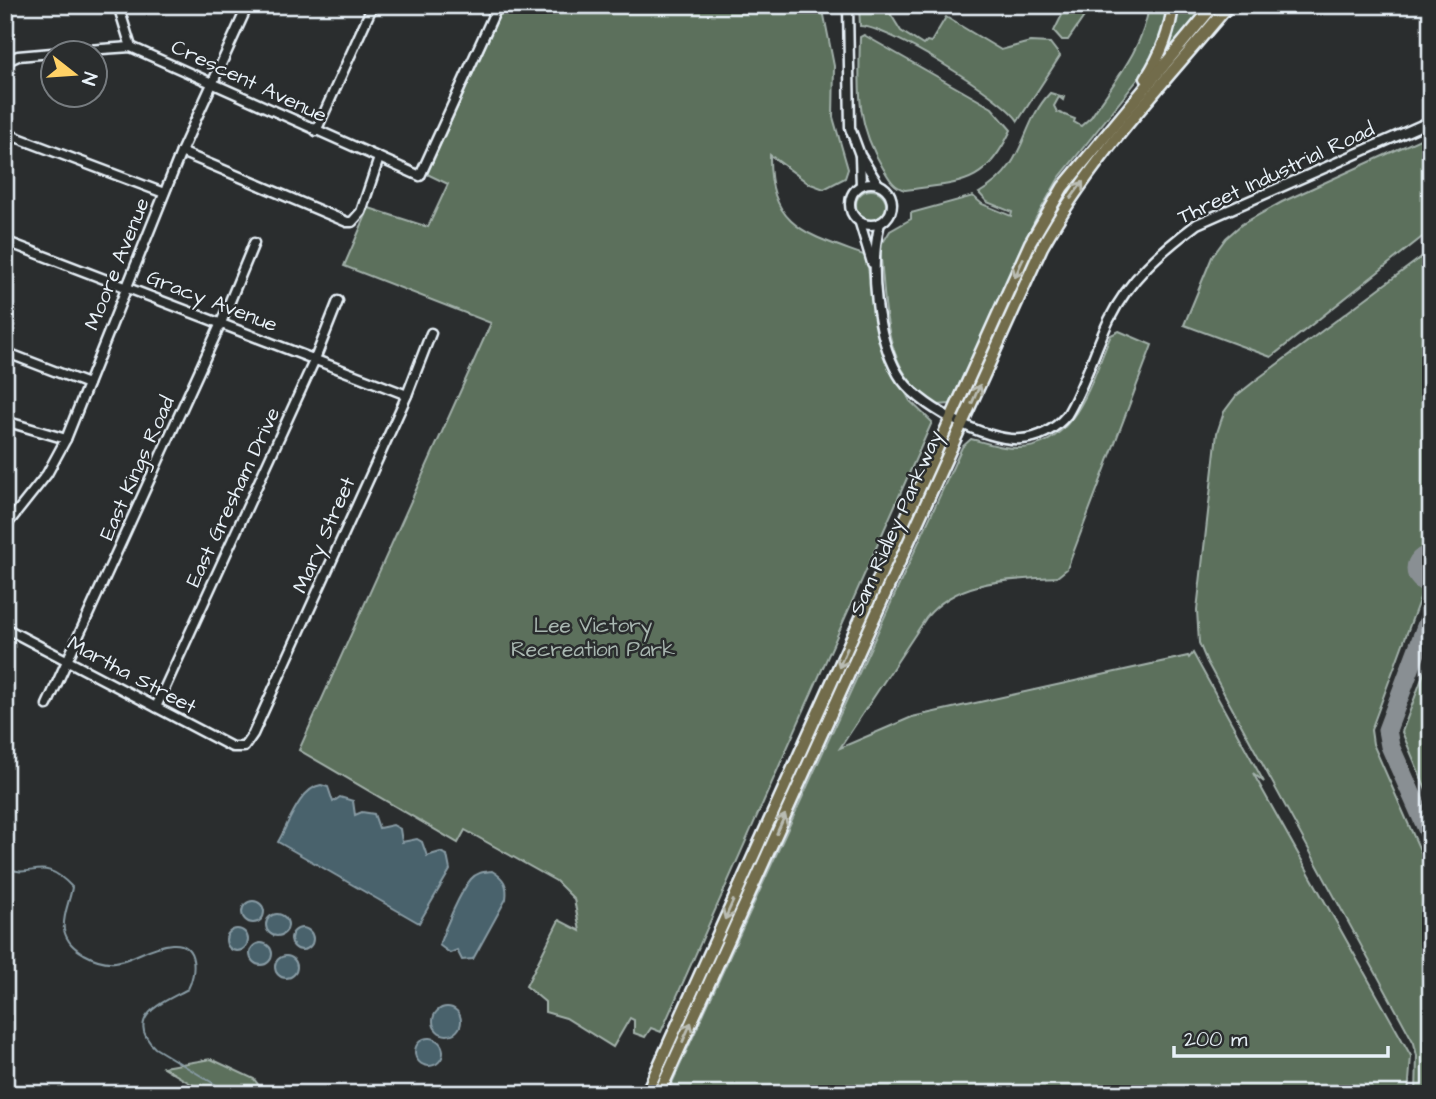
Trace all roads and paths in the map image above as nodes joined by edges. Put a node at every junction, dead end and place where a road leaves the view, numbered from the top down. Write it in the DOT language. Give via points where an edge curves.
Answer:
graph roads {
  1 [pos="118,5"];
  2 [pos="248,5"];
  3 [pos="373,5"];
  4 [pos="498,5"];
  5 [pos="848,5"];
  6 [pos="1173,5"];
  7 [pos="1214,5"];
  8 [pos="1229,5"];
  9 [pos="131,47"];
  10 [pos="108,49"];
  11 [pos="38,54"];
  12 [pos="5,62"];
  13 [pos="213,82"];
  14 [pos="1125,111"];
  15 [pos="1431,121"];
  16 [pos="316,131"];
  17 [pos="5,133"];
  18 [pos="181,152"];
  19 [pos="860,155"];
  20 [pos="379,159"];
  21 [pos="878,184"];
  22 [pos="861,185"];
  23 [pos="164,193"];
  24 [pos="860,223"];
  25 [pos="880,223"];
  26 [pos="5,241"];
  27 [pos="254,243"];
  28 [pos="876,272"];
  29 [pos="127,288"];
  30 [pos="338,301"];
  31 [pos="222,323"];
  32 [pos="431,334"];
  33 [pos="5,352"];
  34 [pos="315,359"];
  35 [pos="88,384"];
  36 [pos="407,395"];
  37 [pos="952,417"];
  38 [pos="5,421"];
  39 [pos="963,422"];
  40 [pos="66,439"];
  41 [pos="5,527"];
  42 [pos="5,628"];
  43 [pos="69,662"];
  44 [pos="47,705"];
  45 [pos="156,707"];
  46 [pos="244,747"];
  47 [pos="646,1094"];
  48 [pos="659,1094"];
  1 -- 9 [label="street"];
  2 -- 13 [label="street, Moore Avenue"];
  3 -- 16 [label="street"];
  4 -- 20 [label="street, Crescent Avenue" via="420,176"];
  5 -- 19 [label="street" via="849,121"];
  6 -- 14 [label="main road" via="1171,27 1159,57"];
  7 -- 14 [label="main road, Sam Ridley Parkway"];
  39 -- 8 [label="main road, Sam Ridley Parkway, one-way" via="1063,209"];
  9 -- 10 [label="street, Crescent Avenue"];
  9 -- 13 [label="street, Crescent Avenue"];
  11 -- 12 [label="street"];
  13 -- 16 [label="street, Crescent Avenue"];
  13 -- 18 [label="street, Moore Avenue"];
  14 -- 37 [label="main road, Sam Ridley Parkway, one-way" via="1063,187 1030,243"];
  15 -- 39 [label="street, Threet Industrial Road" via="1197,224 1169,245 1139,274 1110,318 1074,403 1047,432 1035,438 1007,439"];
  16 -- 20 [label="street, Crescent Avenue"];
  17 -- 23 [label="street"];
  18 -- 20 [label="street" via="347,222 361,212"];
  18 -- 23 [label="street, Moore Avenue"];
  19 -- 21 [label="street"];
  19 -- 22 [label="street"];
  21 -- 22 [label="street"];
  21 -- 25 [label="street" via="892,202 890,214"];
  22 -- 24 [label="street" via="849,205"];
  23 -- 29 [label="street, Moore Avenue"];
  24 -- 25 [label="street"];
  24 -- 28 [label="street"];
  25 -- 28 [label="street"];
  26 -- 29 [label="street, Gracy Avenue"];
  27 -- 31 [label="street, East Kings Road"];
  28 -- 37 [label="street, Threet Industrial Road" via="885,345 895,370 921,399"];
  29 -- 31 [label="street, Gracy Avenue"];
  29 -- 35 [label="street, Moore Avenue"];
  30 -- 34 [label="street, East Gresham Drive"];
  31 -- 34 [label="street, Gracy Avenue"];
  31 -- 43 [label="street, East Kings Road"];
  32 -- 36 [label="street, Mary Street"];
  33 -- 35 [label="street"];
  34 -- 36 [label="street, Gracy Avenue"];
  34 -- 45 [label="street, East Gresham Drive"];
  35 -- 40 [label="street, Moore Avenue"];
  36 -- 46 [label="street, Mary Street"];
  37 -- 39 [label="street, Threet Industrial Road"];
  37 -- 47 [label="main road, Sam Ridley Parkway, one-way"];
  38 -- 40 [label="street"];
  48 -- 39 [label="main road, Sam Ridley Parkway, one-way"];
  40 -- 41 [label="street, Moore Avenue" via="47,474"];
  42 -- 43 [label="street, Martha Street"];
  43 -- 44 [label="street, East Kings Road"];
  43 -- 45 [label="street, Martha Street"];
  45 -- 46 [label="street, Martha Street" via="232,747"];
}
